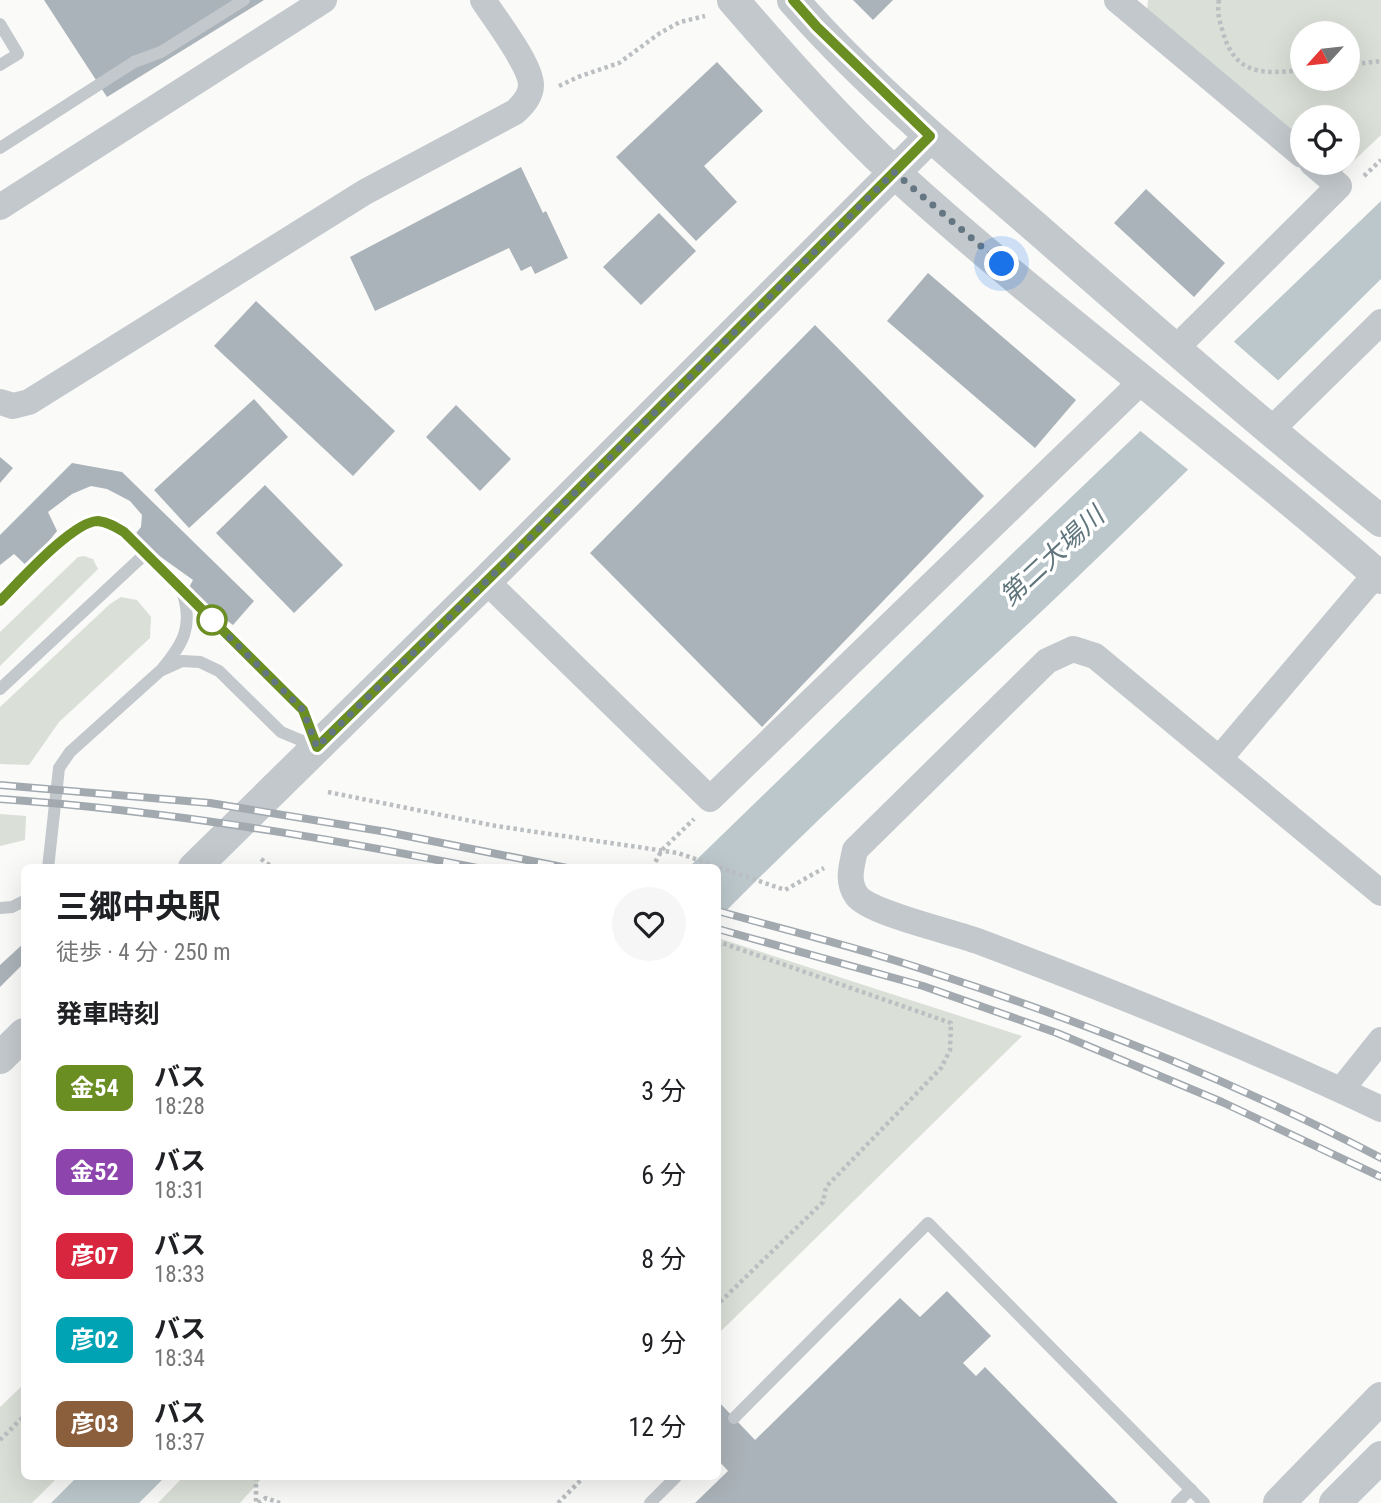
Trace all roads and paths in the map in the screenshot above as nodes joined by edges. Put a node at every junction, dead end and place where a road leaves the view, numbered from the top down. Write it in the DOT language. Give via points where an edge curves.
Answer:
graph roads {
  1 [pos="244,0"];
  2 [pos="324,0"];
  3 [pos="483,0"];
  4 [pos="733,0"];
  5 [pos="793,0"];
  6 [pos="1118,0"];
  7 [pos="1219,0"];
  8 [pos="705,16"];
  9 [pos="0,24"];
  10 [pos="1381,61"];
  11 [pos="1360,64"];
  12 [pos="0,65"];
  13 [pos="1290,71"];
  14 [pos="549,91"];
  15 [pos="930,136"];
  16 [pos="1290,145"];
  17 [pos="0,148"];
  18 [pos="894,172"];
  19 [pos="1326,175"];
  20 [pos="0,207"];
  21 [pos="1381,322"];
  22 [pos="1180,353"];
  23 [pos="1149,385"];
  24 [pos="0,402"];
  25 [pos="1264,425"];
  26 [pos="1381,521"];
  27 [pos="145,554"];
  28 [pos="1378,576"];
  29 [pos="486,581"];
  30 [pos="182,590"];
  31 [pos="0,601"];
  32 [pos="160,671"];
  33 [pos="0,689"];
  34 [pos="317,747"];
  35 [pos="1220,758"];
  36 [pos="328,792"];
  37 [pos="710,799"];
  38 [pos="662,850"];
  39 [pos="261,859"];
  40 [pos="48,864"];
  41 [pos="198,864"];
  42 [pos="268,864"];
  43 [pos="654,864"];
  44 [pos="710,864"];
  45 [pos="721,868"];
  46 [pos="786,890"];
  47 [pos="1381,893"];
  48 [pos="21,902"];
  49 [pos="0,908"];
  50 [pos="721,944"];
  51 [pos="21,1037"];
  52 [pos="1381,1040"];
  53 [pos="0,1058"];
  54 [pos="1341,1090"];
  55 [pos="1381,1109"];
  56 [pos="721,1301"];
  57 [pos="1381,1398"];
  58 [pos="734,1418"];
  59 [pos="21,1419"];
  60 [pos="0,1440"];
  61 [pos="1381,1457"];
  62 [pos="256,1480"];
  63 [pos="581,1480"];
  64 [pos="673,1480"];
  65 [pos="1191,1489"];
  66 [pos="257,1503"];
  67 [pos="280,1503"];
  68 [pos="558,1503"];
  69 [pos="650,1503"];
  70 [pos="1177,1503"];
  71 [pos="1204,1503"];
  72 [pos="1279,1503"];
  73 [pos="1335,1503"];
  1 -- 17 [label="lane" via="161,52 134,62"];
  2 -- 20 [label="street"];
  3 -- 24 [label="street" via="529,71 531,87 524,105 365,192 29,402 13,406"];
  4 -- 18 [label="street"];
  5 -- 15 [label="street"];
  6 -- 16 [label="street"];
  7 -- 13 [label="path" via="1217,11 1228,50 1240,62 1260,73"];
  8 -- 14 [label="path" via="680,22 619,63"];
  9 -- 12 [label="lane" via="18,54"];
  10 -- 11 [label="path"];
  15 -- 18 [label="street"];
  15 -- 22 [label="street"];
  18 -- 23 [label="street"];
  18 -- 29 [label="street"];
  19 -- 22 [label="street" via="1339,186"];
  21 -- 25 [label="street"];
  22 -- 25 [label="street"];
  23 -- 28 [label="street"];
  23 -- 37 [label="street"];
  25 -- 26 [label="street"];
  27 -- 30 [label="lane"];
  27 -- 31 [label="lane" via="109,523 82,525"];
  27 -- 33 [label="lane"];
  28 -- 35 [label="street"];
  29 -- 34 [label="street"];
  29 -- 37 [label="street"];
  30 -- 32 [label="lane" via="188,624 175,653"];
  30 -- 34 [label="lane" via="303,710"];
  32 -- 34 [label="lane" via="182,662 200,662 219,671 281,732"];
  32 -- 40 [label="lane" via="70,752 59,768"];
  34 -- 41 [label="street"];
  35 -- 47 [label="street"];
  35 -- 54 [label="street" via="1095,656 1073,649 1047,661 855,850 849,877 857,896 873,908 1121,994"];
  36 -- 38 [label="path" via="496,826"];
  37 -- 38 [label="path"];
  38 -- 43 [label="path"];
  38 -- 44 [label="path"];
  39 -- 42 [label="path"];
  45 -- 46 [label="path"];
  48 -- 49 [label="lane"];
  50 -- 56 [label="path" via="951,1023 950,1050 941,1068 826,1187 823,1202"];
  51 -- 53 [label="street"];
  52 -- 54 [label="street"];
  54 -- 55 [label="street"];
  57 -- 72 [label="street"];
  58 -- 65 [label="lane" via="929,1223"];
  59 -- 60 [label="path"];
  61 -- 73 [label="street"];
  62 -- 66 [label="path"];
  63 -- 68 [label="path"];
  64 -- 69 [label="lane"];
  65 -- 70 [label="lane"];
  65 -- 71 [label="lane"];
  66 -- 67 [label="path" via="266,1498"];
}
